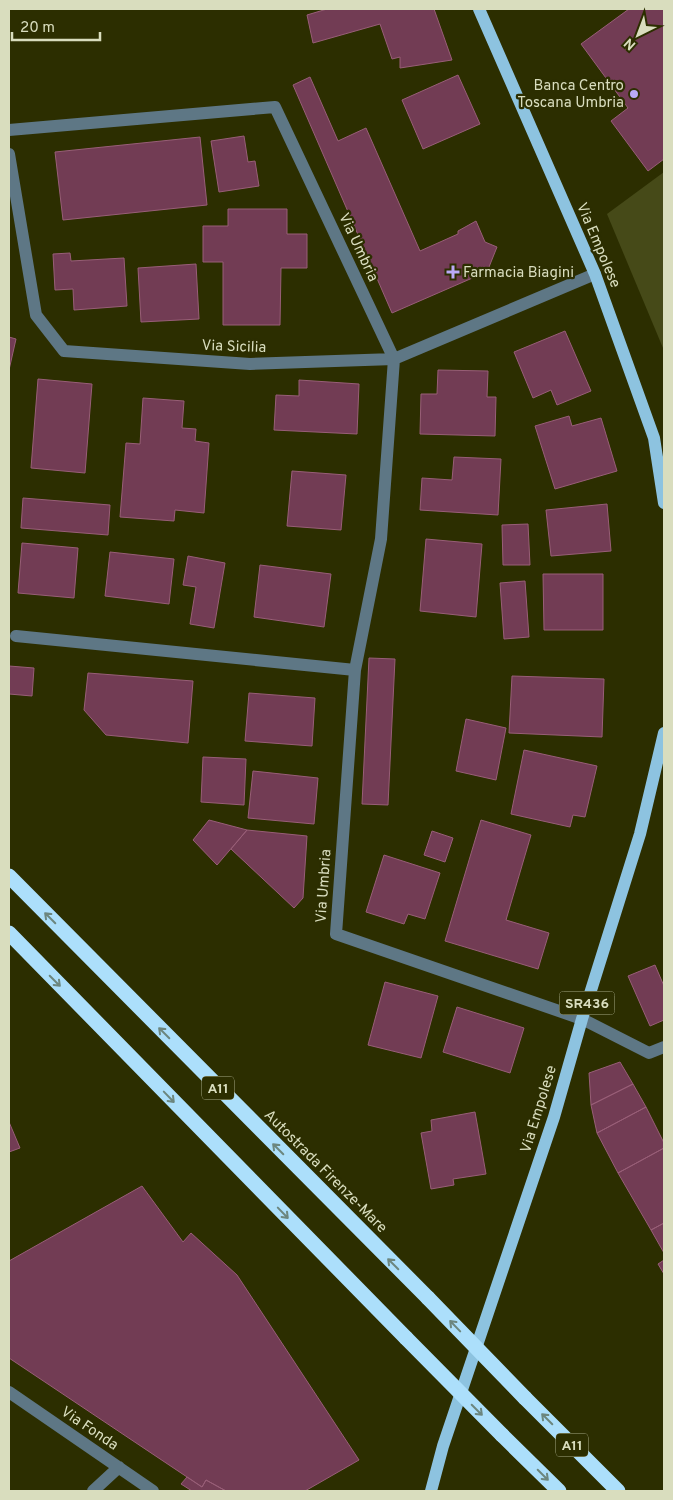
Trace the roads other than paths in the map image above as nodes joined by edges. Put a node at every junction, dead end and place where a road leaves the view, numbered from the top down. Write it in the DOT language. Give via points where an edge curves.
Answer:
graph roads {
  1 [pos="479,9"];
  2 [pos="9,130"];
  3 [pos="9,154"];
  4 [pos="595,274"];
  5 [pos="394,359"];
  6 [pos="664,503"];
  7 [pos="16,636"];
  8 [pos="355,670"];
  9 [pos="664,733"];
  10 [pos="9,876"];
  11 [pos="9,933"];
  12 [pos="582,1019"];
  13 [pos="664,1047"];
  14 [pos="9,1392"];
  15 [pos="119,1467"];
  16 [pos="146,1489"];
  17 [pos="93,1491"];
  18 [pos="431,1491"];
  19 [pos="559,1491"];
  20 [pos="618,1491"];
  1 -- 4 [label="main road, Via Empolese"];
  2 -- 5 [label="street, Via Umbria" via="275,107"];
  3 -- 5 [label="street, Via Sicilia" via="36,315 64,351 250,364"];
  4 -- 5 [label="street, Via Sicilia"];
  4 -- 6 [label="main road, Via Empolese" via="654,438"];
  5 -- 8 [label="street, Via Umbria" via="381,539"];
  7 -- 8 [label="street"];
  8 -- 12 [label="street, Via Umbria" via="336,934"];
  9 -- 12 [label="main road, Via Empolese / SR436" via="640,834"];
  20 -- 10 [label="highway, Autostrada Firenze-Mare / A11, one-way, bridge"];
  11 -- 19 [label="highway, A11, one-way, bridge"];
  12 -- 13 [label="street" via="649,1053"];
  12 -- 18 [label="main road, Via Empolese / SR436" via="554,1117 443,1446"];
  14 -- 15 [label="street, Via Fonda"];
  15 -- 16 [label="street, Via Fonda"];
  15 -- 17 [label="street"];
}
